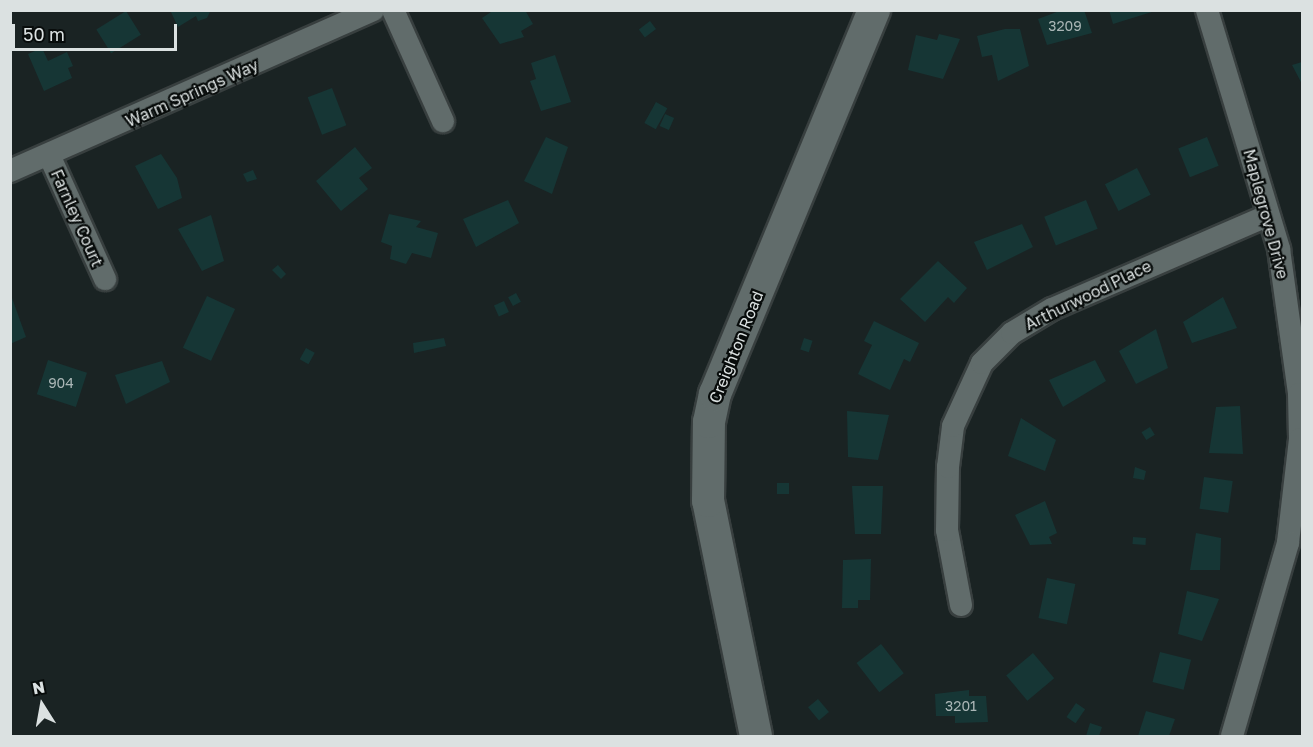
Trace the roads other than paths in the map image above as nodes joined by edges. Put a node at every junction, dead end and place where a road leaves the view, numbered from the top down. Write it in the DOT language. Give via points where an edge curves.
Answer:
graph roads {
  1 [pos="373,10"];
  2 [pos="393,10"];
  3 [pos="874,10"];
  4 [pos="1207,10"];
  5 [pos="443,121"];
  6 [pos="50,158"];
  7 [pos="10,171"];
  8 [pos="1269,215"];
  9 [pos="105,279"];
  10 [pos="961,605"];
  11 [pos="756,736"];
  12 [pos="1232,736"];
  1 -- 6 [label="street, Warm Springs Way"];
  2 -- 5 [label="street"];
  3 -- 11 [label="main road, Creighton Road" via="715,394 709,422 708,501"];
  4 -- 8 [label="street, Maplegrove Drive"];
  6 -- 7 [label="street, Warm Springs Way"];
  6 -- 9 [label="street, Farnley Court"];
  8 -- 10 [label="street, Arthurwood Place" via="1052,309 1012,333 982,363 953,426 948,467 947,530"];
  8 -- 12 [label="street, Maplegrove Drive" via="1296,349 1300,439 1278,591"];
}
